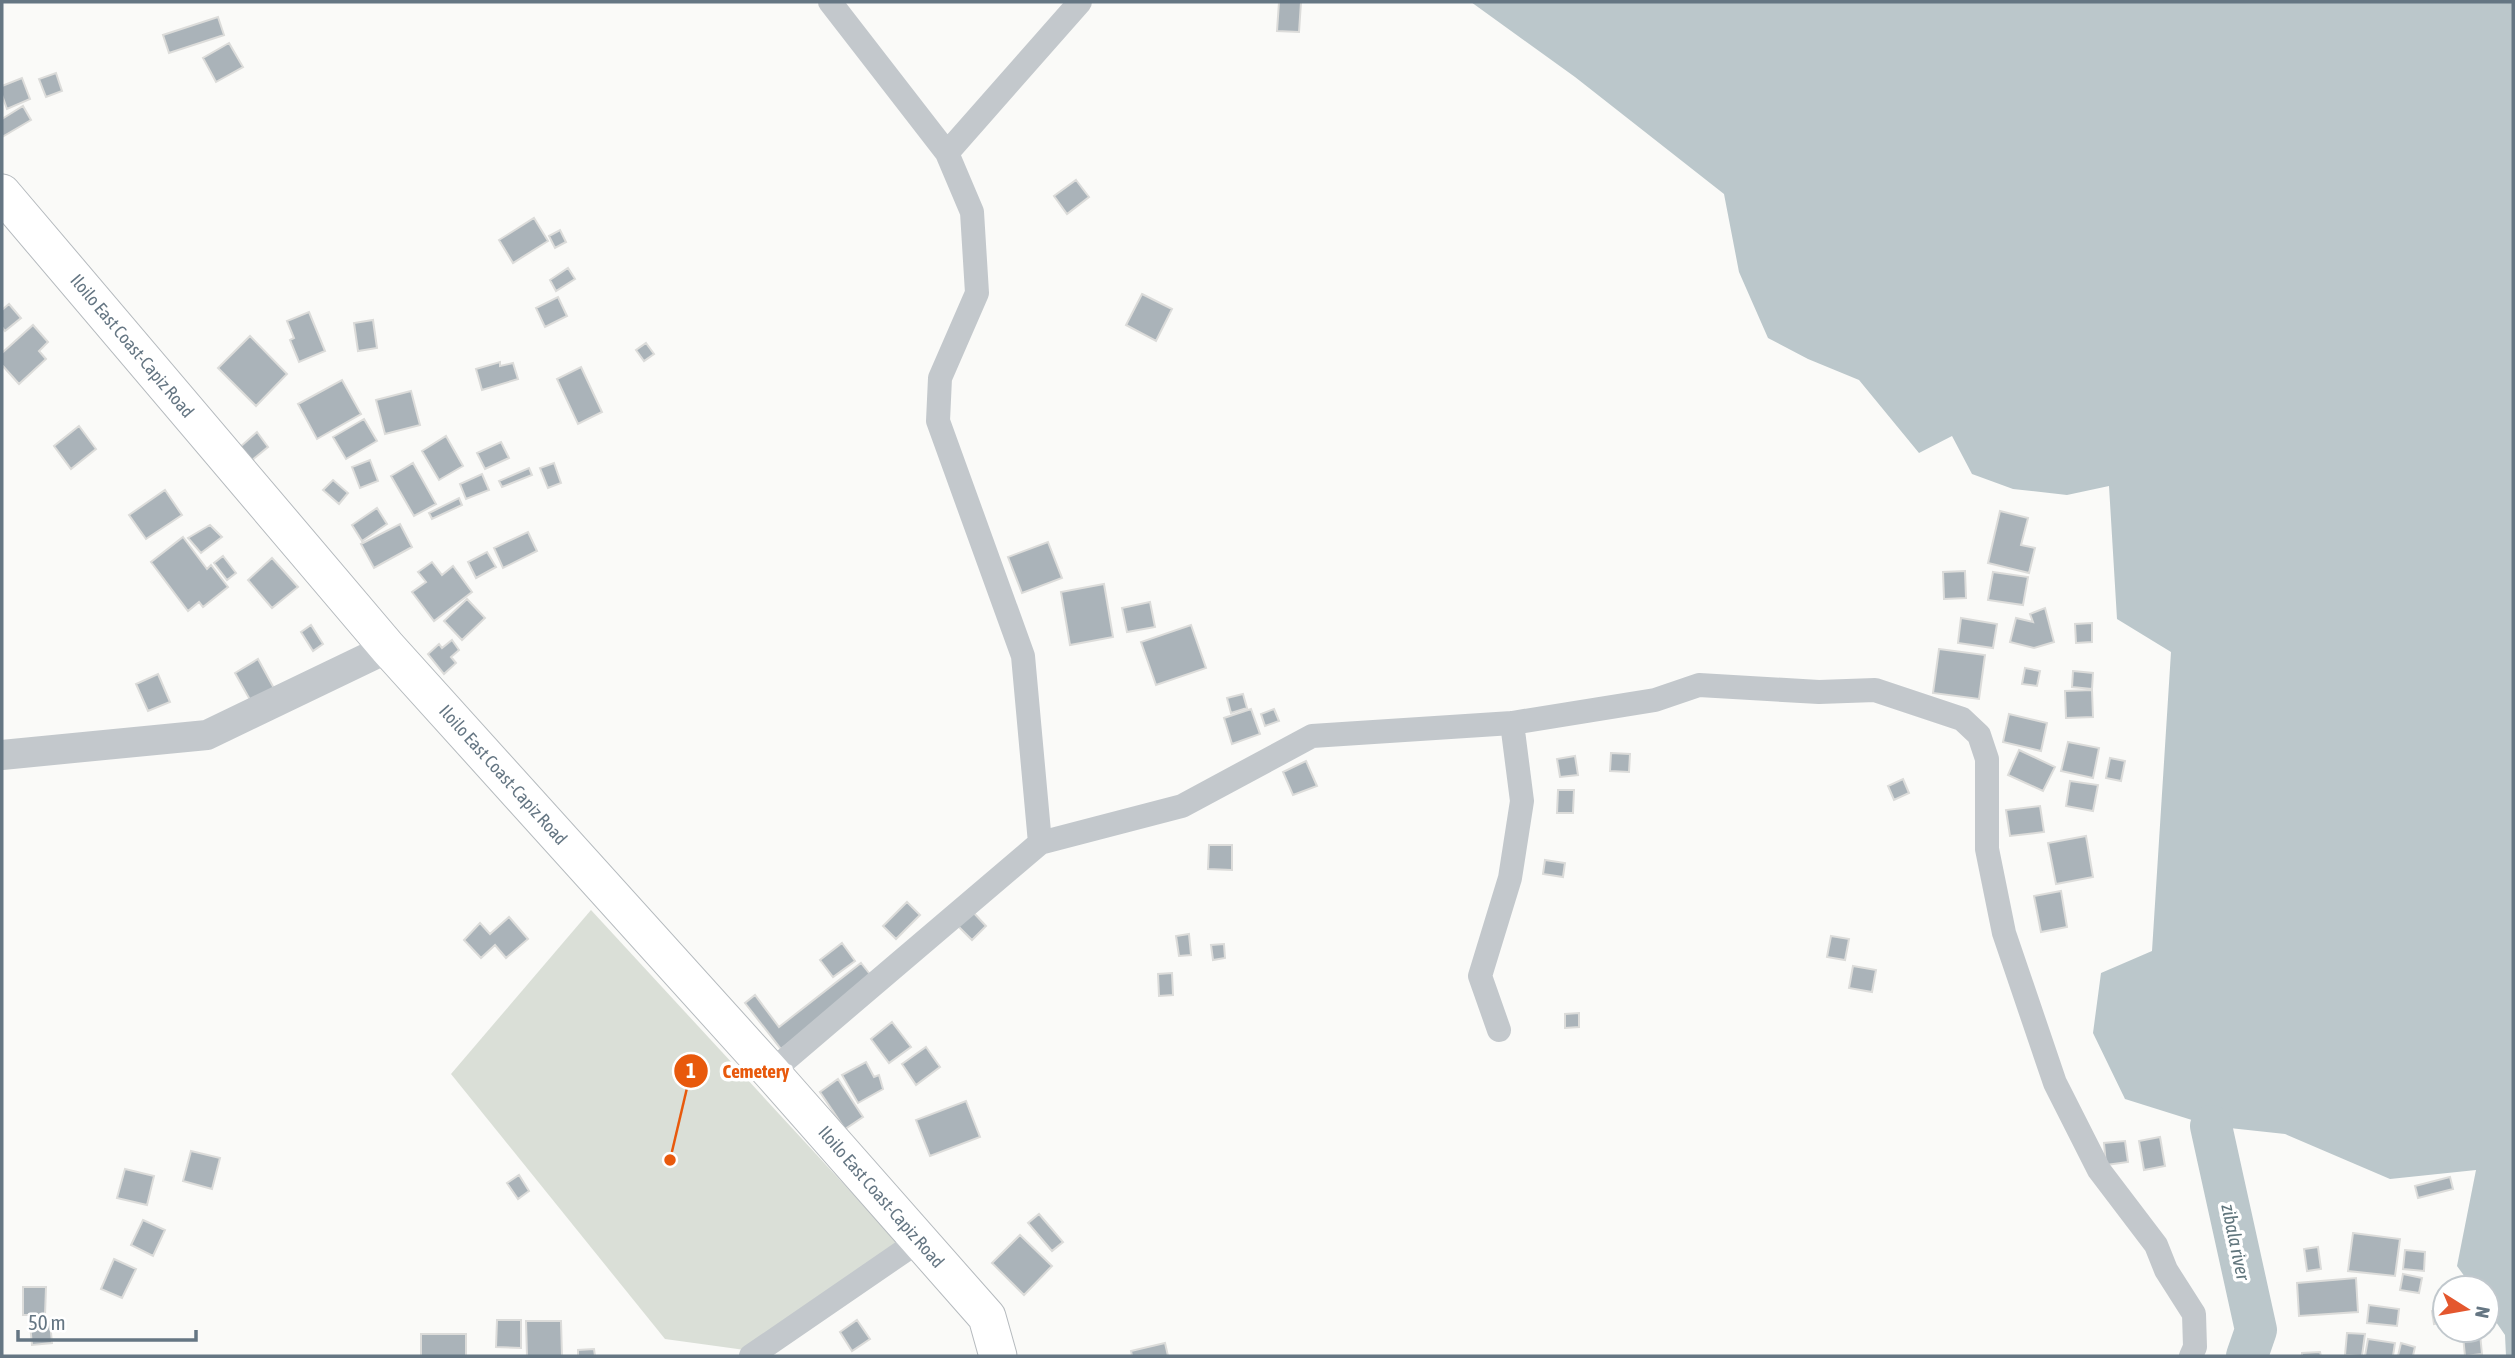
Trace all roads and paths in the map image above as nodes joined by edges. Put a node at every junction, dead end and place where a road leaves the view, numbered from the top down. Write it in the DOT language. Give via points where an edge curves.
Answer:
graph roads {
  1 [pos="830,2"];
  2 [pos="1080,2"];
  3 [pos="947,153"];
  4 [pos="2,193"];
  5 [pos="388,648"];
  6 [pos="1513,723"];
  7 [pos="2,755"];
  8 [pos="1040,843"];
  9 [pos="1499,1030"];
  10 [pos="771,1072"];
  11 [pos="920,1240"];
  12 [pos="751,1356"];
  13 [pos="998,1356"];
  14 [pos="2191,1356"];
  1 -- 3 [label="street"];
  2 -- 3 [label="street"];
  3 -- 8 [label="street" via="972,212 977,293 940,378 938,421 1023,656"];
  4 -- 5 [label="main road, Iloilo East Coast-Capiz Road"];
  5 -- 7 [label="street" via="207,735"];
  5 -- 10 [label="main road, Iloilo East Coast-Capiz Road"];
  6 -- 8 [label="street" via="1312,736 1182,806"];
  6 -- 9 [label="street" via="1522,801 1510,878 1480,976"];
  6 -- 14 [label="street" via="1655,700 1699,685 1819,692 1875,690 1962,719 1979,735 1987,760 1987,849 2004,933 2055,1083 2099,1170 2156,1245 2194,1314"];
  8 -- 10 [label="street"];
  10 -- 11 [label="main road, Iloilo East Coast-Capiz Road"];
  11 -- 12 [label="street"];
  11 -- 13 [label="main road, Iloilo East Coast-Capiz Road" via="987,1317"];
}
